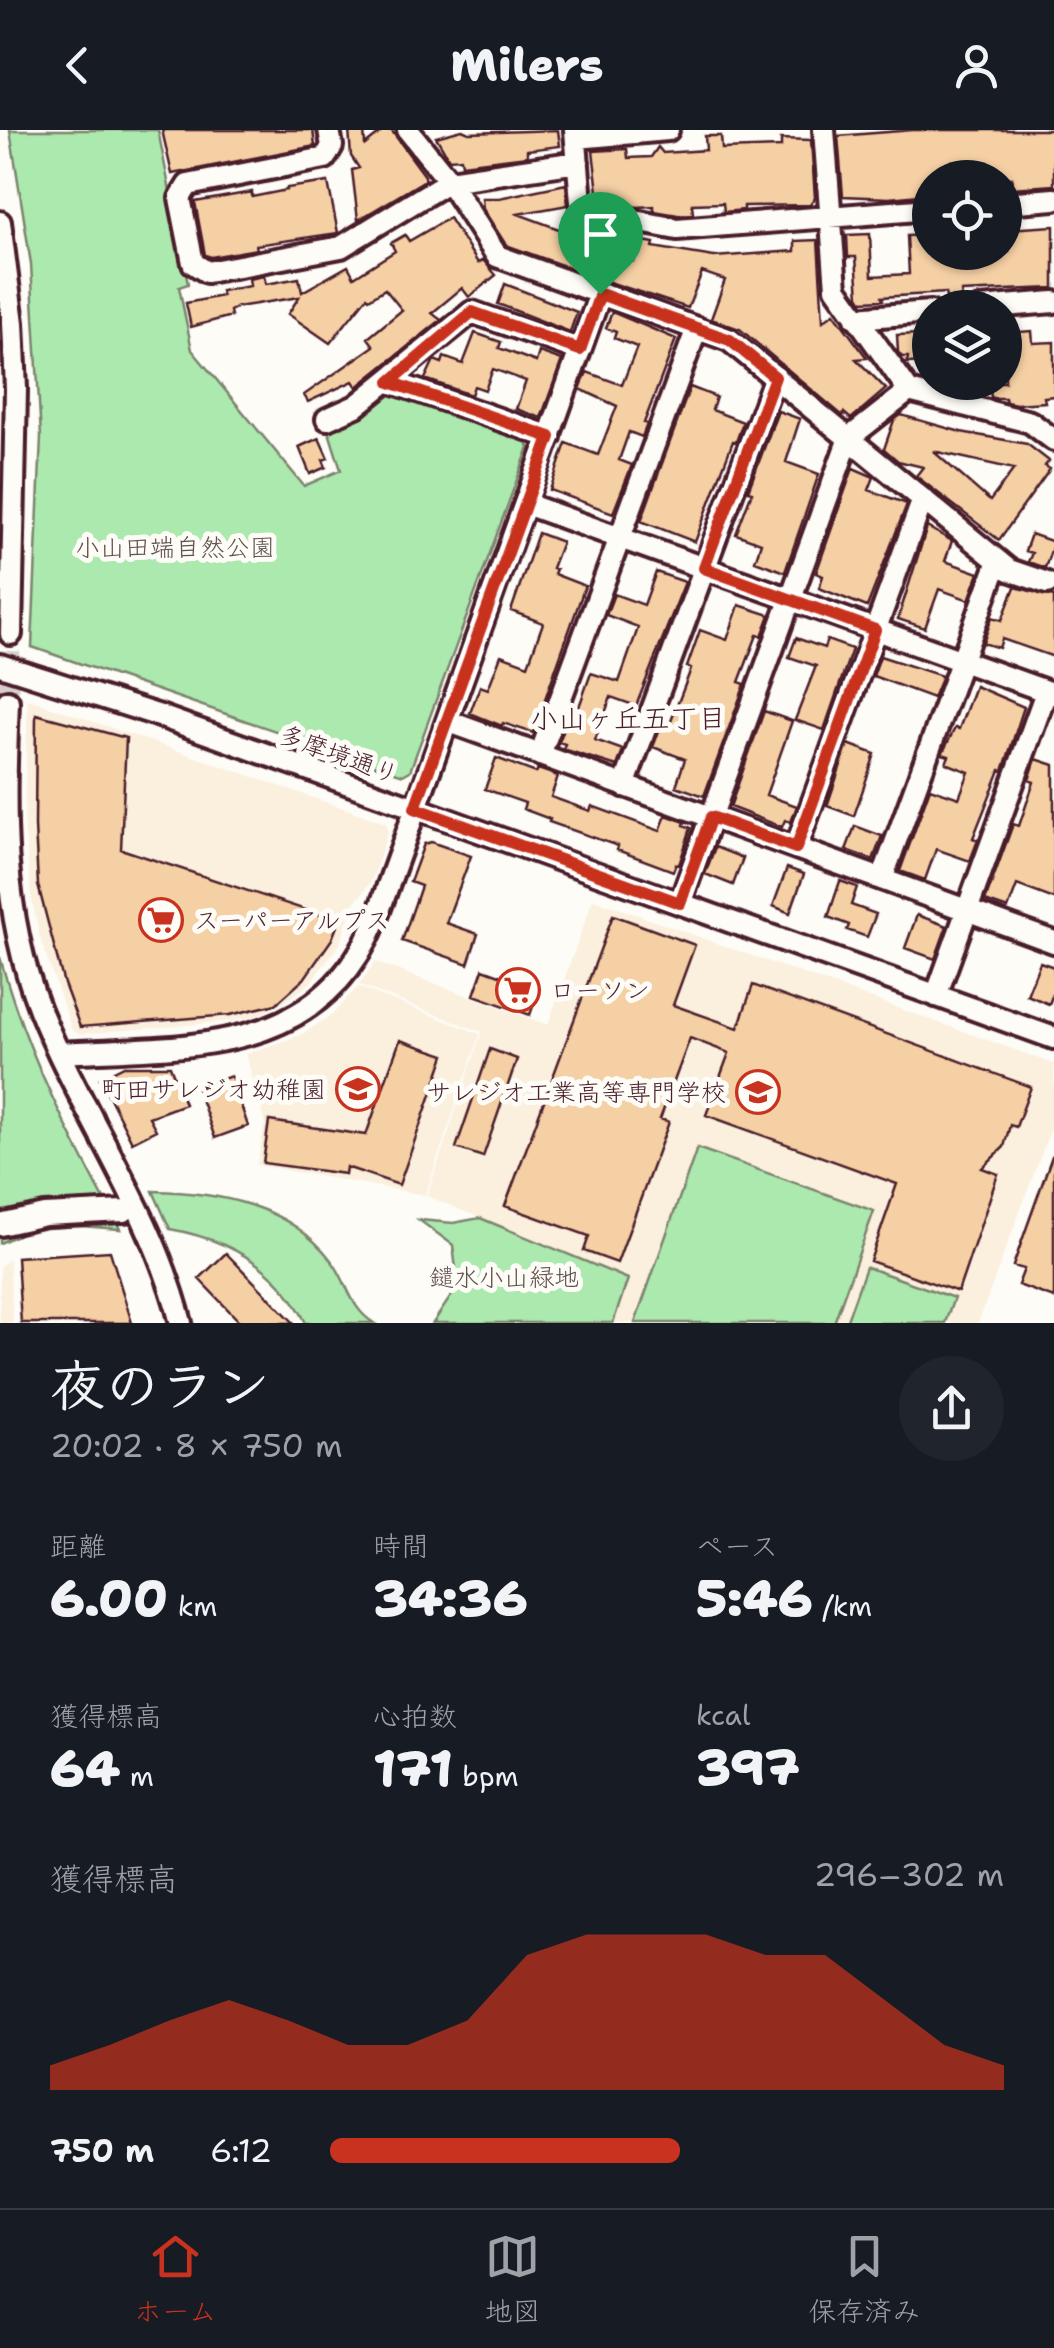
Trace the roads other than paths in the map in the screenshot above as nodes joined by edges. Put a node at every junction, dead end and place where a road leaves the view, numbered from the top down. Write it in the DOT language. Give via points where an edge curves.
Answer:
graph roads {
  1 [pos="329,130"];
  2 [pos="408,130"];
  3 [pos="668,130"];
  4 [pos="824,130"];
  5 [pos="576,134"];
  6 [pos="578,162"];
  7 [pos="449,181"];
  8 [pos="1054,199"];
  9 [pos="1022,202"];
  10 [pos="912,210"];
  11 [pos="830,217"];
  12 [pos="0,222"];
  13 [pos="600,294"];
  14 [pos="1054,302"];
  15 [pos="1022,305"];
  16 [pos="912,313"];
  17 [pos="856,318"];
  18 [pos="697,328"];
  19 [pos="580,350"];
  20 [pos="775,377"];
  21 [pos="390,382"];
  22 [pos="909,391"];
  23 [pos="327,418"];
  24 [pos="550,437"];
  25 [pos="849,438"];
  26 [pos="1054,440"];
  27 [pos="923,499"];
  28 [pos="526,504"];
  29 [pos="620,538"];
  30 [pos="998,561"];
  31 [pos="704,568"];
  32 [pos="1048,583"];
  33 [pos="790,598"];
  34 [pos="875,630"];
  35 [pos="11,634"];
  36 [pos="961,660"];
  37 [pos="0,665"];
  38 [pos="1050,693"];
  39 [pos="8,701"];
  40 [pos="446,721"];
  41 [pos="540,755"];
  42 [pos="624,786"];
  43 [pos="415,808"];
  44 [pos="711,817"];
  45 [pos="796,848"];
  46 [pos="882,879"];
  47 [pos="680,903"];
  48 [pos="967,910"];
  49 [pos="1054,940"];
  50 [pos="936,996"];
  51 [pos="1054,1038"];
  52 [pos="59,1053"];
  53 [pos="124,1212"];
  54 [pos="0,1224"];
  55 [pos="181,1323"];
  1 -- 7 [label="street" via="332,146 324,158 188,184 180,198 192,263 207,272 340,247"];
  2 -- 7 [label="street"];
  3 -- 5 [label="street"];
  4 -- 11 [label="street"];
  5 -- 6 [label="street"];
  6 -- 7 [label="street"];
  6 -- 11 [label="street" via="581,202 593,214 677,229"];
  7 -- 13 [label="street" via="497,256"];
  8 -- 9 [label="street"];
  10 -- 11 [label="street"];
  11 -- 17 [label="street" via="836,288"];
  12 -- 35 [label="street" via="16,388"];
  13 -- 18 [label="street"];
  13 -- 19 [label="street"];
  14 -- 15 [label="street"];
  16 -- 17 [label="street"];
  17 -- 22 [label="street"];
  18 -- 20 [label="street" via="730,340"];
  18 -- 29 [label="street"];
  19 -- 21 [label="street" via="472,312"];
  19 -- 24 [label="street"];
  20 -- 25 [label="street"];
  20 -- 31 [label="street"];
  21 -- 23 [label="street"];
  21 -- 24 [label="street"];
  22 -- 25 [label="street"];
  22 -- 26 [label="street" via="1030,422"];
  24 -- 28 [label="street"];
  25 -- 27 [label="street"];
  25 -- 33 [label="street"];
  27 -- 30 [label="street"];
  27 -- 34 [label="street"];
  28 -- 29 [label="street"];
  28 -- 40 [label="street"];
  29 -- 31 [label="street"];
  29 -- 41 [label="street"];
  30 -- 32 [label="street"];
  30 -- 36 [label="street"];
  31 -- 33 [label="street"];
  31 -- 42 [label="street"];
  33 -- 34 [label="street"];
  33 -- 44 [label="street"];
  34 -- 36 [label="street"];
  34 -- 45 [label="street"];
  36 -- 38 [label="street"];
  36 -- 46 [label="street"];
  37 -- 43 [label="street, 多摩境通り"];
  38 -- 48 [label="street"];
  39 -- 52 [label="street" via="3,818 11,906 27,972"];
  40 -- 41 [label="street"];
  40 -- 43 [label="street"];
  41 -- 42 [label="street"];
  42 -- 44 [label="street"];
  43 -- 47 [label="street, 多摩境通り"];
  43 -- 52 [label="street" via="361,952 308,1008 240,1038"];
  44 -- 45 [label="street"];
  44 -- 47 [label="street"];
  45 -- 46 [label="street"];
  46 -- 48 [label="street"];
  47 -- 50 [label="street, 多摩境通り"];
  48 -- 49 [label="street"];
  48 -- 50 [label="street"];
  50 -- 51 [label="street, 多摩境通り"];
  52 -- 55 [label="street" via="151,1232"];
  53 -- 54 [label="street"];
}
